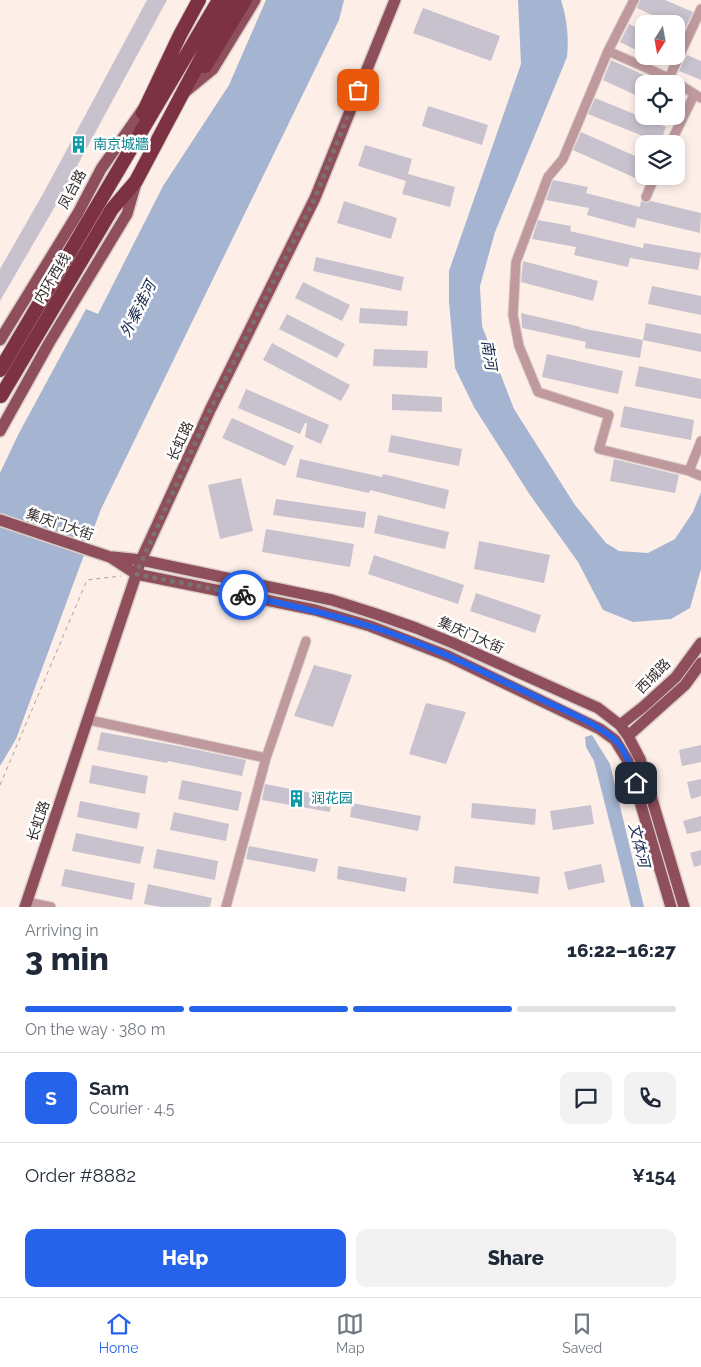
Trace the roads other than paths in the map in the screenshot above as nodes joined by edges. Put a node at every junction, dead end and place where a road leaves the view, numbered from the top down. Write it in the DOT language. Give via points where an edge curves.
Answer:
graph roads {
  1 [pos="199,0"];
  2 [pos="245,0"];
  3 [pos="255,0"];
  4 [pos="395,0"];
  5 [pos="634,0"];
  6 [pos="229,6"];
  7 [pos="701,9"];
  8 [pos="608,51"];
  9 [pos="662,75"];
  10 [pos="670,75"];
  11 [pos="685,88"];
  12 [pos="184,93"];
  13 [pos="697,96"];
  14 [pos="147,104"];
  15 [pos="675,135"];
  16 [pos="116,174"];
  17 [pos="136,182"];
  18 [pos="651,185"];
  19 [pos="646,197"];
  20 [pos="0,340"];
  21 [pos="0,370"];
  22 [pos="1,396"];
  23 [pos="2,425"];
  24 [pos="701,441"];
  25 [pos="690,471"];
  26 [pos="701,476"];
  27 [pos="0,520"];
  28 [pos="106,556"];
  29 [pos="141,560"];
  30 [pos="136,574"];
  31 [pos="306,641"];
  32 [pos="701,642"];
  33 [pos="701,663"];
  34 [pos="89,720"];
  35 [pos="620,725"];
  36 [pos="628,736"];
  37 [pos="266,758"];
  38 [pos="26,905"];
  39 [pos="51,907"];
  40 [pos="226,907"];
  41 [pos="671,907"];
  42 [pos="684,907"];
  1 -- 14 [label="highway, 凤台路"];
  2 -- 6 [label="highway"];
  3 -- 12 [label="main road" via="213,69"];
  4 -- 29 [label="main road, 长虹路" via="315,198 210,410"];
  5 -- 8 [label="street"];
  6 -- 12 [label="highway, 内环西线"];
  6 -- 16 [label="highway" via="181,63"];
  7 -- 10 [label="street"];
  8 -- 9 [label="street"];
  8 -- 25 [label="street" via="563,159 548,177 516,262 513,315 519,346 538,392 609,416 599,449"];
  11 -- 13 [label="street"];
  12 -- 17 [label="highway, 内环西线"];
  13 -- 15 [label="street"];
  14 -- 16 [label="highway"];
  14 -- 20 [label="main road, 凤台路" via="101,169 78,213"];
  16 -- 21 [label="highway, 内环西线"];
  17 -- 22 [label="highway, 内环西线" via="112,209"];
  17 -- 23 [label="main road" via="127,214"];
  18 -- 19 [label="street"];
  24 -- 25 [label="street"];
  25 -- 26 [label="street"];
  27 -- 28 [label="main road, 集庆门大街"];
  28 -- 29 [label="main road, 集庆门大街"];
  28 -- 30 [label="main road, 集庆门大街"];
  29 -- 30 [label="main road, 长虹路"];
  29 -- 35 [label="main road, 集庆门大街" via="341,602 416,628 555,688 598,708"];
  30 -- 34 [label="main road, 长虹路"];
  30 -- 41 [label="main road, 集庆门大街" via="315,610 370,626 448,656 600,728 615,740 628,761"];
  31 -- 37 [label="street"];
  32 -- 35 [label="main road, 西城路" via="676,677 644,708"];
  33 -- 36 [label="main road, 西城路" via="685,685"];
  34 -- 37 [label="street"];
  34 -- 38 [label="main road, 长虹路"];
  35 -- 36 [label="main road, 集庆门大街"];
  36 -- 42 [label="main road, 集庆门大街" via="646,775"];
  37 -- 40 [label="street"];
  38 -- 39 [label="street"];
}
